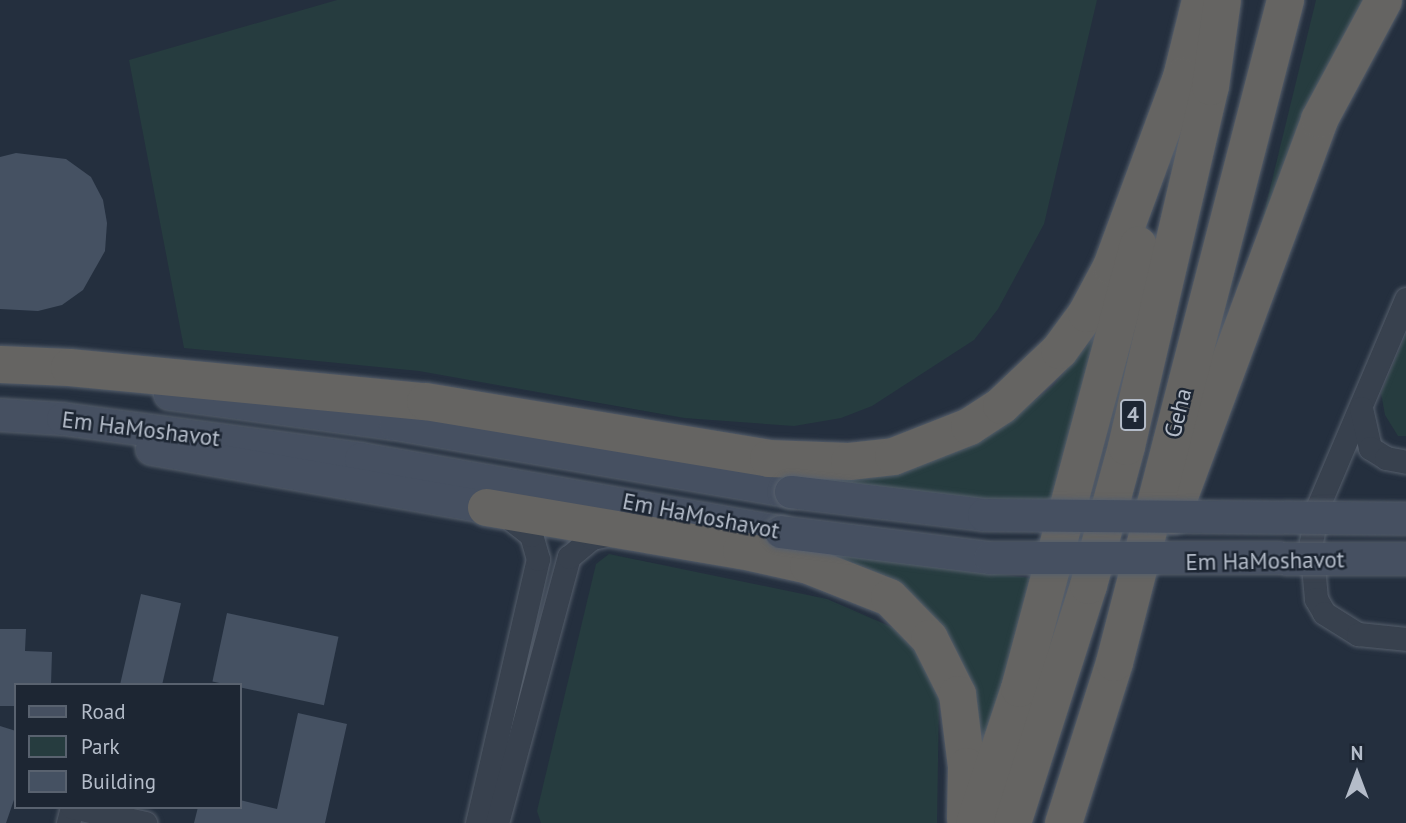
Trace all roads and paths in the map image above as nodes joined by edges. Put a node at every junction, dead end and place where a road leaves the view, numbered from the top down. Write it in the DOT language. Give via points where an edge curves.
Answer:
graph roads {
  1 [pos="1200,0"];
  2 [pos="1222,0"];
  3 [pos="1285,0"];
  4 [pos="1383,0"];
  5 [pos="1181,77"];
  6 [pos="1406,299"];
  7 [pos="0,365"];
  8 [pos="0,379"];
  9 [pos="1362,404"];
  10 [pos="4,415"];
  11 [pos="1338,460"];
  12 [pos="1403,462"];
  13 [pos="486,507"];
  14 [pos="1406,519"];
  15 [pos="637,532"];
  16 [pos="1406,559"];
  17 [pos="1406,639"];
  18 [pos="1114,662"];
  19 [pos="81,809"];
  20 [pos="145,823"];
  21 [pos="477,823"];
  22 [pos="497,823"];
  23 [pos="965,823"];
  24 [pos="974,823"];
  25 [pos="1012,823"];
  26 [pos="1063,823"];
  1 -- 5 [label="highway"];
  2 -- 25 [label="highway, Geha / 4" via="1210,86 1126,446 1088,585"];
  3 -- 18 [label="highway, Geha / 4"];
  4 -- 18 [label="highway" via="1319,119 1231,367"];
  5 -- 7 [label="highway" via="1111,266 1059,350 1001,405 969,426 893,456 849,461 768,458 425,401 69,366"];
  5 -- 24 [label="highway" via="1076,489 1019,688"];
  6 -- 9 [label="street"];
  8 -- 14 [label="main road, Em HaMoshavot, bridge" via="75,382 395,424 791,492 984,515"];
  9 -- 11 [label="street"];
  9 -- 12 [label="street" via="1370,448"];
  10 -- 13 [label="main road" via="128,445"];
  10 -- 16 [label="main road, Em HaMoshavot, bridge" via="348,457 781,532 990,558"];
  11 -- 12 [label="street"];
  11 -- 17 [label="street" via="1318,506 1311,543 1316,599 1336,624 1358,634"];
  13 -- 15 [label="highway"];
  13 -- 21 [label="street" via="521,525 531,535 538,559"];
  15 -- 22 [label="street" via="592,538 569,557"];
  15 -- 23 [label="highway" via="808,565 890,597 912,617 947,668 957,694 966,766"];
  18 -- 26 [label="highway, Geha / 4"];
  19 -- 20 [label="street"];
}
